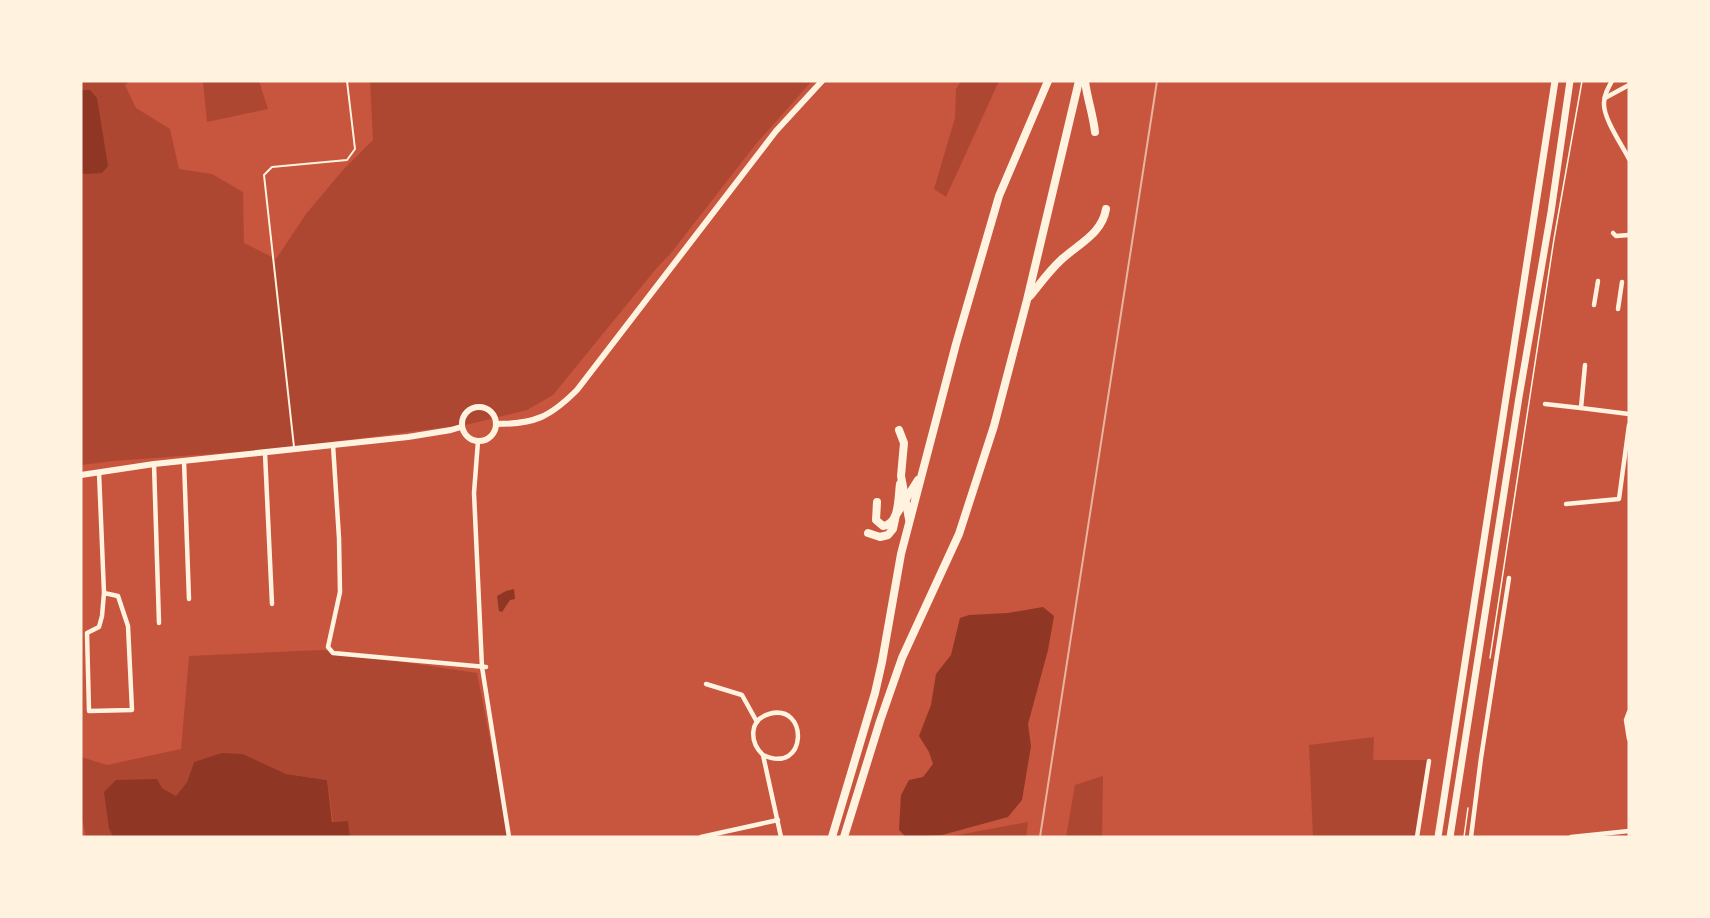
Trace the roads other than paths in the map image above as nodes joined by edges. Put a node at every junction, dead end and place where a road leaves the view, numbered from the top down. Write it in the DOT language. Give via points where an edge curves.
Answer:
graph roads {
  1 [pos="347,81"];
  2 [pos="822,81"];
  3 [pos="1048,81"];
  4 [pos="1079,81"];
  5 [pos="1085,81"];
  6 [pos="1555,81"];
  7 [pos="1570,81"];
  8 [pos="1612,81"];
  9 [pos="1629,85"];
  10 [pos="1605,98"];
  11 [pos="1095,132"];
  12 [pos="1629,159"];
  13 [pos="1106,209"];
  14 [pos="1613,233"];
  15 [pos="1629,235"];
  16 [pos="1598,281"];
  17 [pos="1622,282"];
  18 [pos="1027,300"];
  19 [pos="1594,305"];
  20 [pos="1618,309"];
  21 [pos="1586,365"];
  22 [pos="1545,404"];
  23 [pos="1581,408"];
  24 [pos="1629,414"];
  25 [pos="496,424"];
  26 [pos="1629,425"];
  27 [pos="461,427"];
  28 [pos="899,430"];
  29 [pos="478,441"];
  30 [pos="333,445"];
  31 [pos="294,449"];
  32 [pos="265,453"];
  33 [pos="184,461"];
  34 [pos="154,464"];
  35 [pos="99,472"];
  36 [pos="922,474"];
  37 [pos="81,475"];
  38 [pos="900,476"];
  39 [pos="905,500"];
  40 [pos="877,502"];
  41 [pos="1566,504"];
  42 [pos="896,515"];
  43 [pos="909,522"];
  44 [pos="868,533"];
  45 [pos="1509,578"];
  46 [pos="104,593"];
  47 [pos="189,599"];
  48 [pos="272,603"];
  49 [pos="159,623"];
  50 [pos="484,667"];
  51 [pos="706,684"];
  52 [pos="1629,712"];
  53 [pos="757,722"];
  54 [pos="1629,738"];
  55 [pos="763,755"];
  56 [pos="1429,761"];
  57 [pos="778,820"];
  58 [pos="1629,831"];
  59 [pos="510,837"];
  60 [pos="701,837"];
  61 [pos="781,837"];
  62 [pos="832,837"];
  63 [pos="844,837"];
  64 [pos="1418,837"];
  65 [pos="1438,837"];
  66 [pos="1450,837"];
  67 [pos="1471,837"];
  68 [pos="1571,837"];
  1 -- 31 [label="lane" via="355,149 348,160 272,167 264,175"];
  2 -- 25 [label="main road" via="776,131 577,390 540,418 526,423"];
  3 -- 36 [label="highway" via="999,196"];
  4 -- 18 [label="highway"];
  5 -- 11 [label="highway"];
  6 -- 65 [label="main road"];
  7 -- 66 [label="main road"];
  8 -- 10 [label="street"];
  9 -- 10 [label="street"];
  10 -- 12 [label="street" via="1608,119"];
  13 -- 18 [label="highway" via="1096,231 1049,272"];
  14 -- 15 [label="street"];
  16 -- 19 [label="street"];
  17 -- 20 [label="street"];
  18 -- 63 [label="highway" via="994,426 959,534 902,658"];
  21 -- 23 [label="street"];
  22 -- 23 [label="street"];
  23 -- 24 [label="street"];
  25 -- 27 [label="main road" via="492,413 477,406 463,416"];
  25 -- 29 [label="main road" via="493,434"];
  26 -- 41 [label="street" via="1619,499"];
  27 -- 29 [label="main road" via="467,437"];
  27 -- 30 [label="main road"];
  28 -- 38 [label="highway" via="904,443"];
  29 -- 50 [label="street" via="474,493"];
  30 -- 31 [label="main road"];
  30 -- 50 [label="street" via="340,592 328,647 333,653"];
  31 -- 32 [label="main road"];
  32 -- 33 [label="main road"];
  32 -- 48 [label="street"];
  33 -- 34 [label="main road"];
  33 -- 47 [label="street"];
  34 -- 35 [label="main road"];
  34 -- 49 [label="street"];
  35 -- 37 [label="main road"];
  35 -- 46 [label="street"];
  36 -- 39 [label="highway"];
  36 -- 43 [label="highway"];
  38 -- 39 [label="highway"];
  38 -- 42 [label="highway"];
  39 -- 42 [label="highway"];
  39 -- 43 [label="highway"];
  40 -- 42 [label="highway" via="875,516 879,524 888,525"];
  42 -- 44 [label="highway" via="888,535"];
  43 -- 62 [label="highway" via="882,662"];
  45 -- 67 [label="street"];
  46 -- 46 [label="street" via="99,627 87,633 90,711 132,710 128,626 118,596"];
  50 -- 59 [label="street"];
  51 -- 53 [label="street" via="742,695"];
  52 -- 54 [label="street"];
  53 -- 55 [label="street" via="753,742"];
  53 -- 55 [label="street" via="768,714 781,714 792,720 799,733 791,754 776,759"];
  55 -- 57 [label="street"];
  56 -- 64 [label="street"];
  57 -- 60 [label="street"];
  57 -- 61 [label="street"];
  58 -- 68 [label="street"];
}
